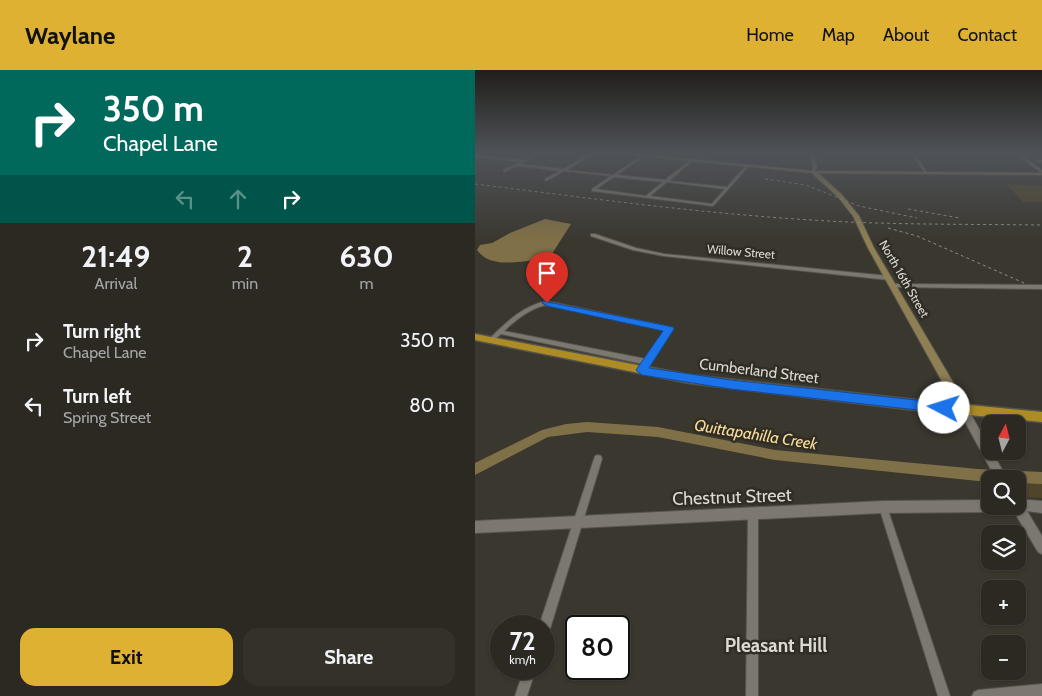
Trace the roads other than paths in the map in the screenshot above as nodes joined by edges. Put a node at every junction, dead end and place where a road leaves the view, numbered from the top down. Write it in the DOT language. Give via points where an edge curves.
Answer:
graph roads {
  1 [pos="603,182"];
  2 [pos="665,182"];
  3 [pos="677,182"];
  4 [pos="733,182"];
  5 [pos="825,182"];
  6 [pos="728,188"];
  7 [pos="647,197"];
  8 [pos="593,235"];
  9 [pos="891,282"];
  10 [pos="1042,287"];
  11 [pos="500,332"];
  12 [pos="475,337"];
  13 [pos="491,340"];
  14 [pos="645,366"];
  15 [pos="963,409"];
  16 [pos="1042,417"];
  17 [pos="598,459"];
  18 [pos="998,470"];
  19 [pos="981,506"];
  20 [pos="883,507"];
  21 [pos="1026,507"];
  22 [pos="1042,508"];
  23 [pos="753,513"];
  24 [pos="1022,515"];
  25 [pos="580,521"];
  26 [pos="475,527"];
  27 [pos="1042,548"];
  28 [pos="549,615"];
  29 [pos="526,680"];
  30 [pos="1042,690"];
  31 [pos="521,696"];
  32 [pos="752,696"];
  33 [pos="944,696"];
  34 [pos="978,696"];
  1 -- 7 [label="street" via="593,190"];
  2 -- 7 [label="street"];
  3 -- 6 [label="street"];
  4 -- 6 [label="street"];
  5 -- 9 [label="main road, North 16th Street" via="849,206"];
  6 -- 7 [label="street" via="713,205"];
  8 -- 9 [label="street, Willow Street" via="664,256"];
  9 -- 10 [label="street, Willow Street"];
  9 -- 15 [label="main road, North 16th Street"];
  11 -- 13 [label="street"];
  11 -- 14 [label="street"];
  11 -- 14 [label="street" via="517,316 535,305 547,303 669,329"];
  12 -- 13 [label="highway, Cumberland Street"];
  13 -- 14 [label="highway, Cumberland Street"];
  14 -- 15 [label="highway, Cumberland Street" via="731,384"];
  15 -- 16 [label="highway, Cumberland Street"];
  15 -- 18 [label="street"];
  17 -- 25 [label="street"];
  19 -- 20 [label="street, Chestnut Street"];
  20 -- 23 [label="street, Chestnut Street"];
  20 -- 33 [label="street"];
  21 -- 22 [label="street"];
  23 -- 25 [label="street, Chestnut Street"];
  23 -- 32 [label="street"];
  24 -- 27 [label="street"];
  25 -- 26 [label="street, Chestnut Street"];
  25 -- 28 [label="street"];
  29 -- 31 [label="street"];
  30 -- 34 [label="street"];
}
